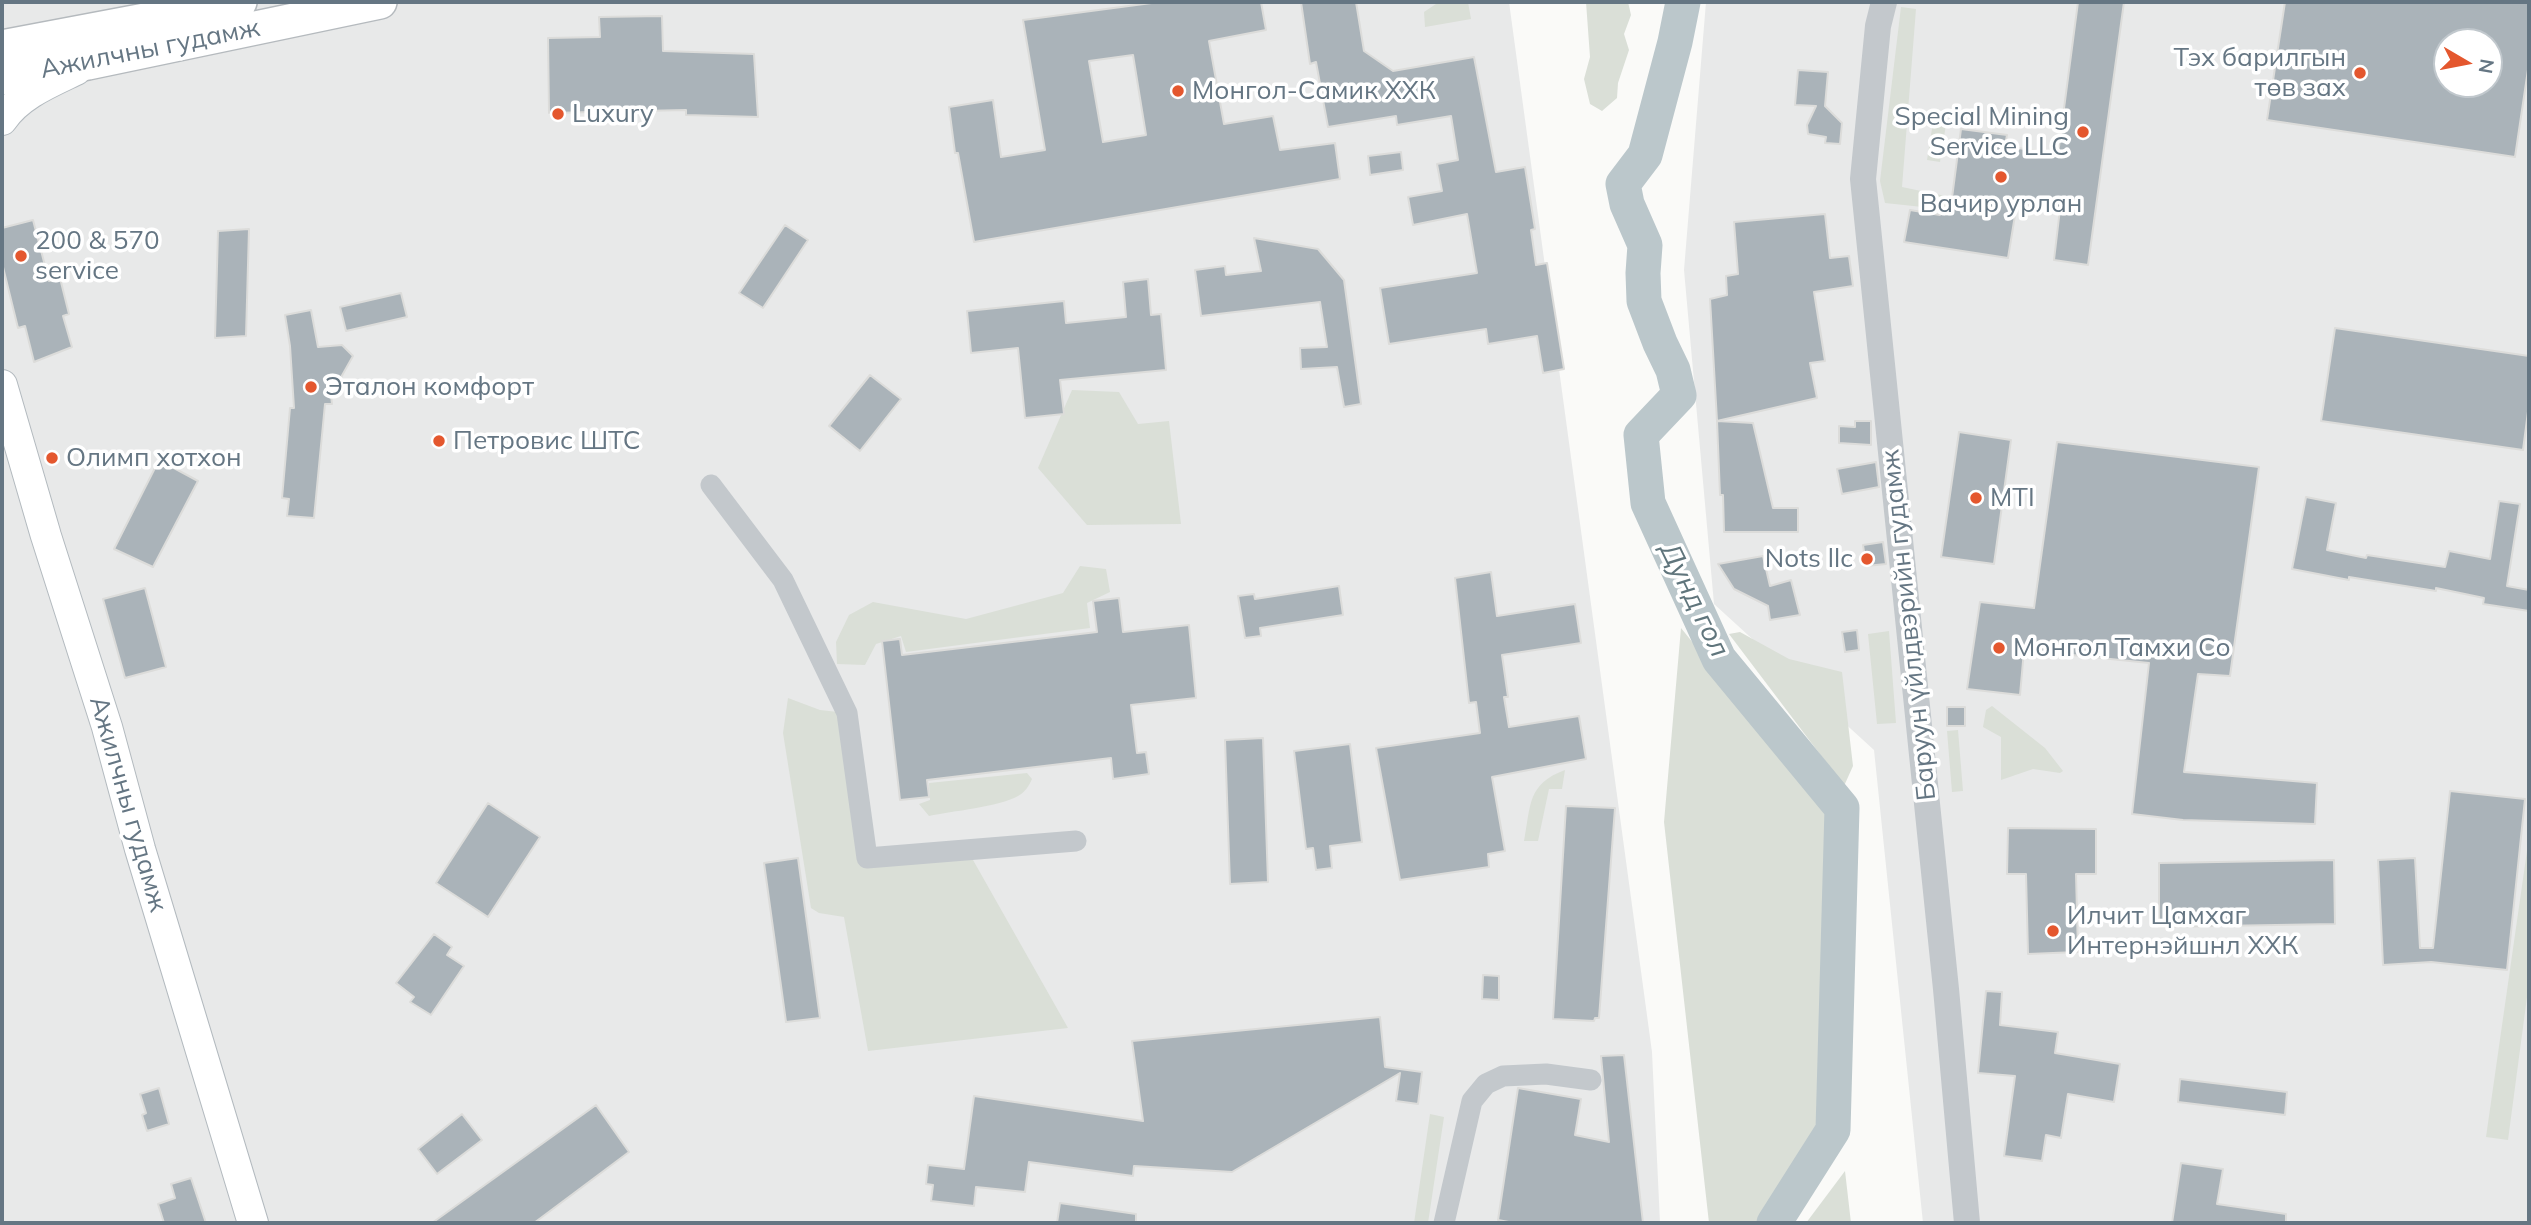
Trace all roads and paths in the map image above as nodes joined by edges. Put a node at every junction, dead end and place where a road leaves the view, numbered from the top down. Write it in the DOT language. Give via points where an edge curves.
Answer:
graph roads {
  1 [pos="240,2"];
  2 [pos="380,2"];
  3 [pos="1879,10"];
  4 [pos="2,47"];
  5 [pos="88,63"];
  6 [pos="2,78"];
  7 [pos="2,120"];
  8 [pos="2,385"];
  9 [pos="711,485"];
  10 [pos="1076,841"];
  11 [pos="1591,1080"];
  12 [pos="253,1223"];
  13 [pos="1444,1223"];
  14 [pos="1967,1223"];
  1 -- 4 [label="main road, Ажилчны гудамж"];
  2 -- 5 [label="main road, Ажилчны гудамж"];
  3 -- 14 [label="street, Баруун үйлдвэрийн гудамж" via="1863,179"];
  5 -- 6 [label="main road, Ажилчны гудамж"];
  5 -- 7 [label="main road" via="32,92"];
  8 -- 12 [label="main road, Ажилчны гудамж"];
  9 -- 10 [label="street" via="783,580 847,713 867,858"];
  11 -- 13 [label="street" via="1535,1074 1503,1076 1486,1084 1472,1101"];
}
